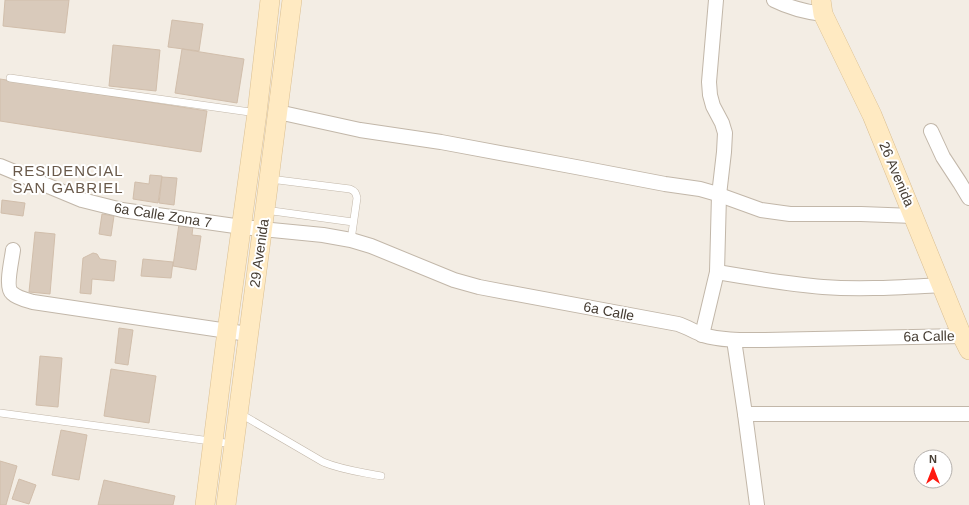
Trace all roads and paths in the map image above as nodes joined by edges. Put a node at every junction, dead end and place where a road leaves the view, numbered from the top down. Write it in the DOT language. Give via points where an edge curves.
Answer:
graph roads {
  1 [pos="270,0"];
  2 [pos="292,0"];
  3 [pos="716,0"];
  4 [pos="774,0"];
  5 [pos="822,7"];
  6 [pos="10,78"];
  7 [pos="278,112"];
  8 [pos="257,113"];
  9 [pos="931,131"];
  10 [pos="0,166"];
  11 [pos="269,179"];
  12 [pos="719,195"];
  13 [pos="969,198"];
  14 [pos="265,210"];
  15 [pos="914,216"];
  16 [pos="353,222"];
  17 [pos="242,227"];
  18 [pos="262,229"];
  19 [pos="352,240"];
  20 [pos="13,250"];
  21 [pos="717,272"];
  22 [pos="942,285"];
  23 [pos="227,331"];
  24 [pos="248,334"];
  25 [pos="702,335"];
  26 [pos="734,340"];
  27 [pos="966,343"];
  28 [pos="238,412"];
  29 [pos="0,413"];
  30 [pos="745,414"];
  31 [pos="969,414"];
  32 [pos="213,441"];
  33 [pos="233,444"];
  34 [pos="382,476"];
  35 [pos="205,505"];
  36 [pos="226,505"];
  37 [pos="757,505"];
  1 -- 8 [label="main road, 29 Avenida"];
  2 -- 7 [label="main road, 29 Avenida"];
  3 -- 12 [label="street" via="709,82 713,106 725,133"];
  4 -- 5 [label="street" via="806,12"];
  5 -- 15 [label="main road, 26 Avenida" via="872,115"];
  6 -- 8 [label="lane"];
  7 -- 11 [label="main road, 29 Avenida"];
  7 -- 12 [label="street" via="360,130 441,142 700,189"];
  8 -- 17 [label="main road, 29 Avenida"];
  9 -- 13 [label="street"];
  10 -- 17 [label="street, 6a Calle Zona 7" via="82,200 122,210"];
  11 -- 14 [label="main road, 29 Avenida"];
  11 -- 16 [label="lane" via="352,190 357,198"];
  12 -- 15 [label="street" via="761,210 790,214"];
  12 -- 21 [label="street"];
  14 -- 16 [label="lane"];
  14 -- 18 [label="main road, 29 Avenida"];
  15 -- 22 [label="main road, 26 Avenida"];
  16 -- 19 [label="lane"];
  17 -- 18 [label="street, 6a Calle Zona 7"];
  17 -- 23 [label="main road, 29 Avenida"];
  18 -- 19 [label="street, 6a Calle"];
  18 -- 24 [label="main road, 29 Avenida"];
  19 -- 25 [label="street, 6a Calle" via="454,280 479,287 678,324"];
  20 -- 23 [label="street" via="9,288 21,298 32,302"];
  21 -- 22 [label="street" via="823,287"];
  21 -- 25 [label="street"];
  22 -- 27 [label="main road, 26 Avenida"];
  23 -- 24 [label="street"];
  23 -- 32 [label="main road, 29 Avenida"];
  24 -- 28 [label="main road, 29 Avenida"];
  25 -- 26 [label="street, 6a Calle"];
  26 -- 27 [label="street, 6a Calle"];
  26 -- 30 [label="street"];
  28 -- 33 [label="main road, 29 Avenida"];
  28 -- 34 [label="lane" via="323,462 343,469"];
  29 -- 32 [label="lane"];
  30 -- 31 [label="street"];
  30 -- 37 [label="street"];
  32 -- 33 [label="lane"];
  32 -- 35 [label="main road, 29 Avenida"];
  33 -- 36 [label="main road, 29 Avenida"];
}
